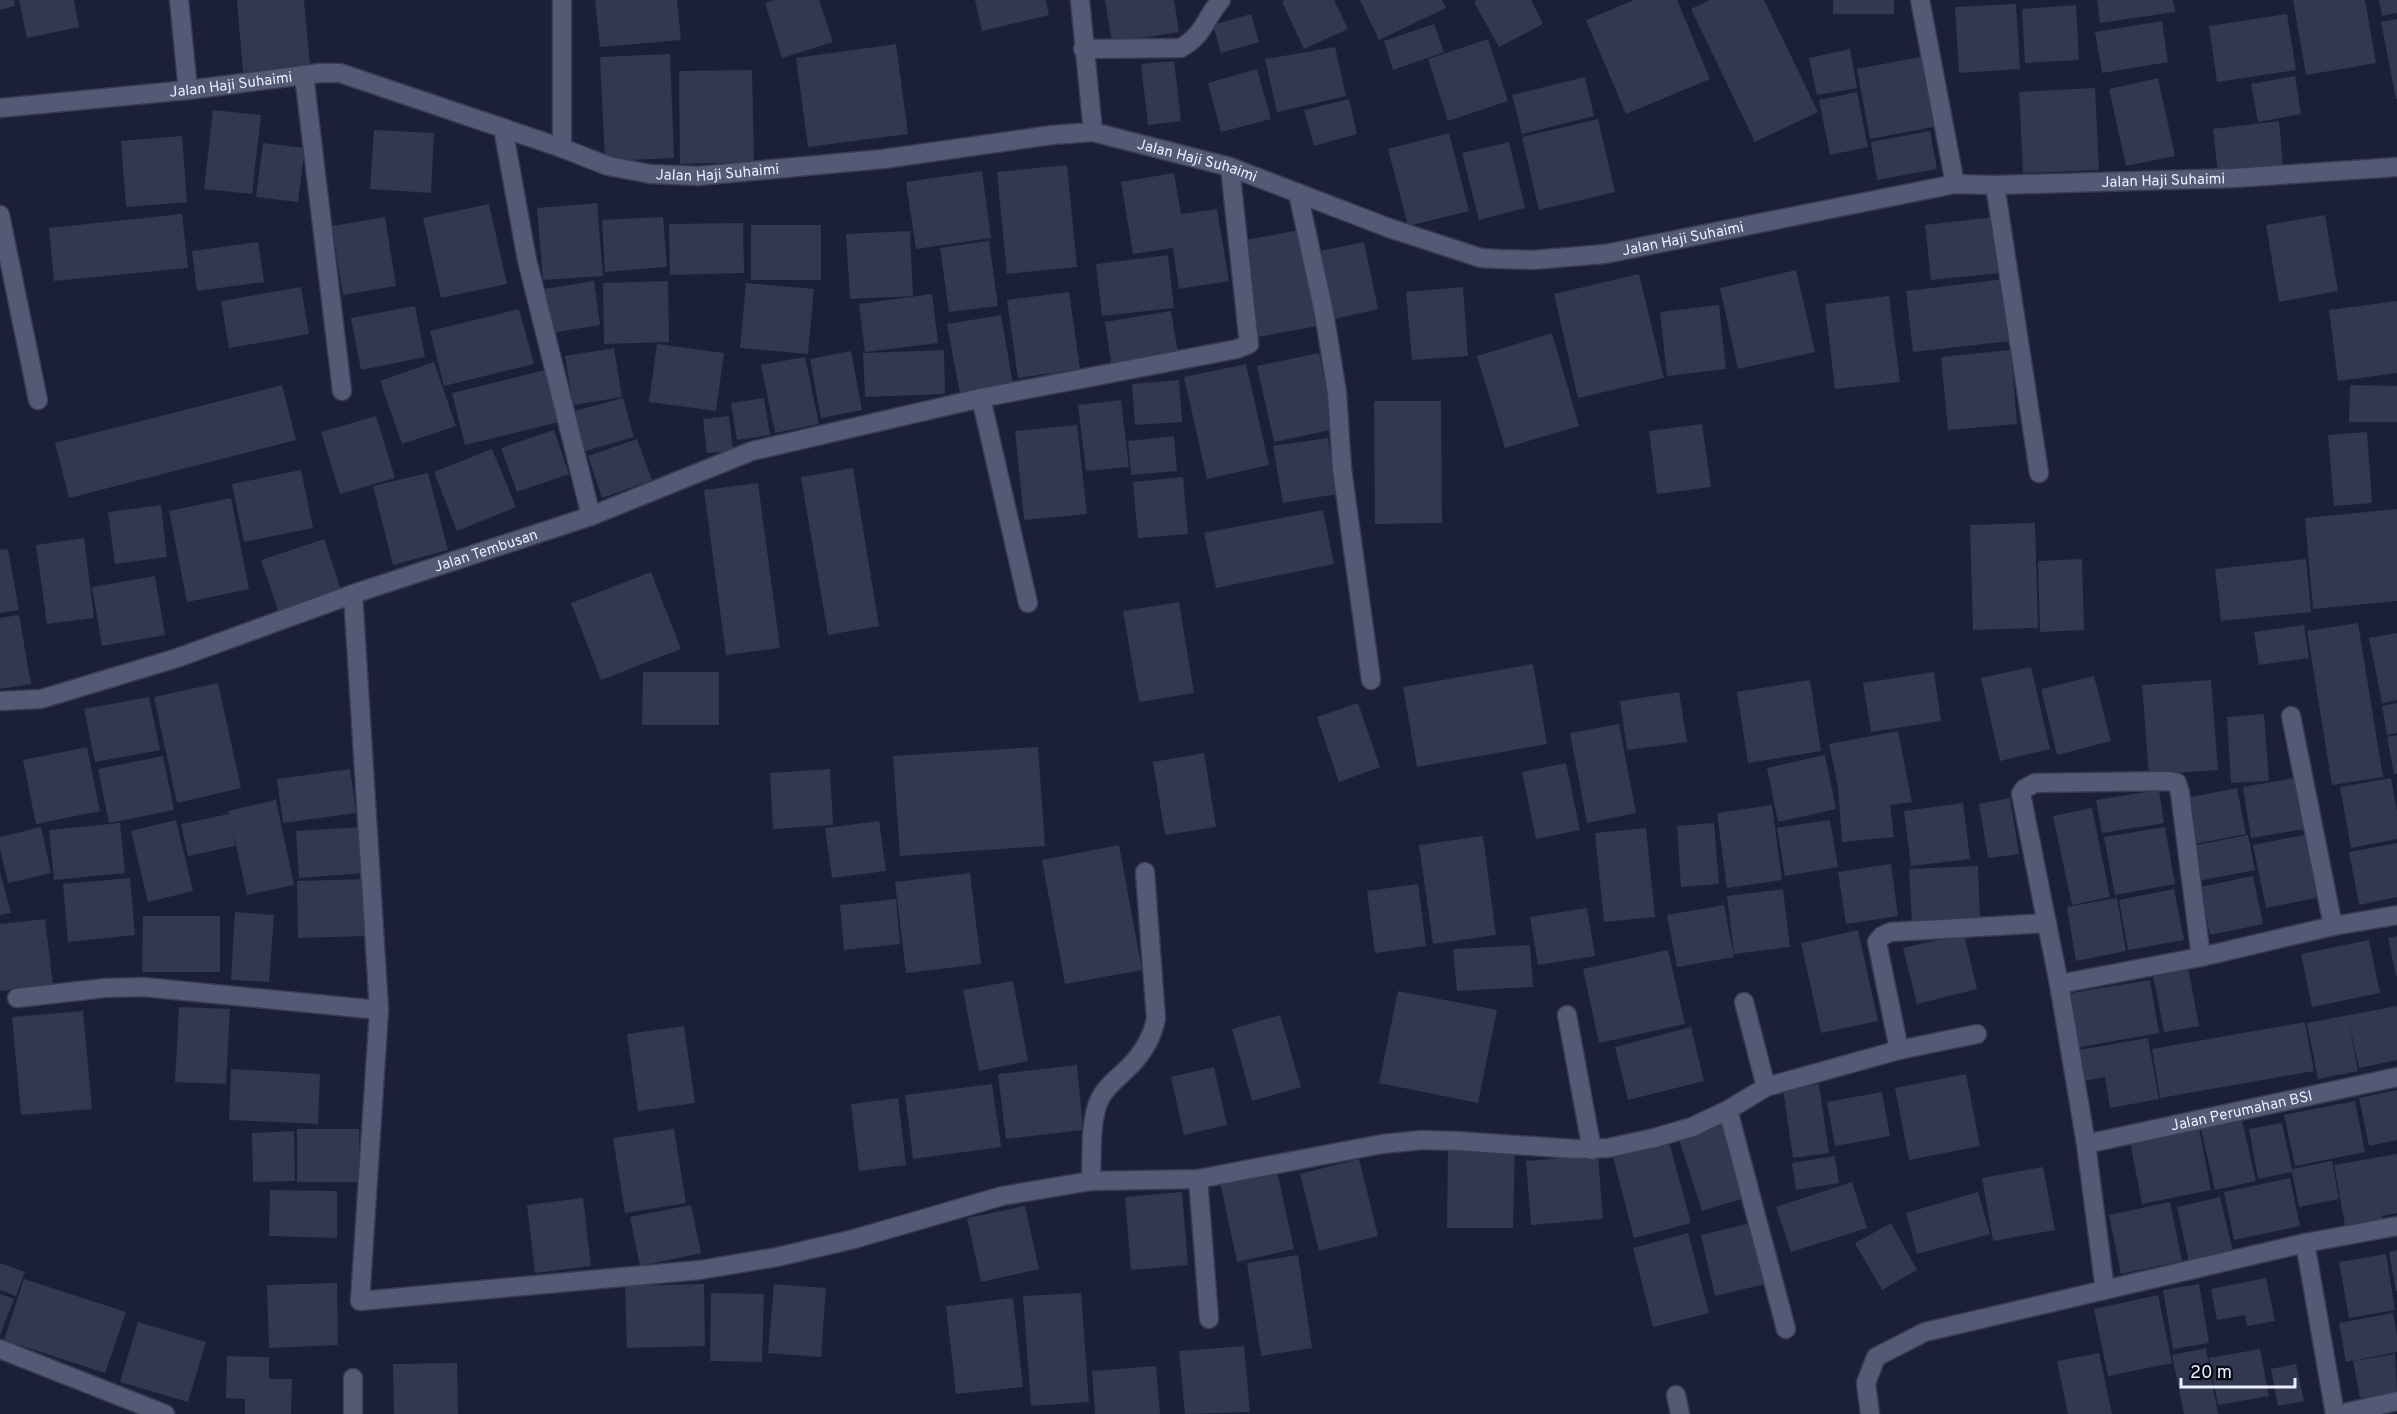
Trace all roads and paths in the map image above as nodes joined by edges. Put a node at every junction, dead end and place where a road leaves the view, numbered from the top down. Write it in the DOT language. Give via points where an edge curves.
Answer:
graph roads {
  1 [pos="178,0"];
  2 [pos="562,0"];
  3 [pos="1080,0"];
  4 [pos="1221,0"];
  5 [pos="1920,0"];
  6 [pos="1083,49"];
  7 [pos="303,75"];
  8 [pos="188,90"];
  9 [pos="0,108"];
  10 [pos="503,128"];
  11 [pos="1093,132"];
  12 [pos="562,148"];
  13 [pos="2397,166"];
  14 [pos="1230,167"];
  15 [pos="1955,184"];
  16 [pos="1995,185"];
  17 [pos="1298,193"];
  18 [pos="0,215"];
  19 [pos="342,391"];
  20 [pos="981,398"];
  21 [pos="38,400"];
  22 [pos="2039,473"];
  23 [pos="591,516"];
  24 [pos="353,594"];
  25 [pos="1028,603"];
  26 [pos="1371,680"];
  27 [pos="0,701"];
  28 [pos="2291,716"];
  29 [pos="1145,872"];
  30 [pos="2397,915"];
  31 [pos="2047,923"];
  32 [pos="2333,926"];
  33 [pos="2201,957"];
  34 [pos="2059,984"];
  35 [pos="17,998"];
  36 [pos="1744,1002"];
  37 [pos="380,1010"];
  38 [pos="1567,1016"];
  39 [pos="1977,1034"];
  40 [pos="1899,1050"];
  41 [pos="2397,1077"];
  42 [pos="1766,1087"];
  43 [pos="1728,1110"];
  44 [pos="2086,1144"];
  45 [pos="1592,1150"];
  46 [pos="1198,1179"];
  47 [pos="1092,1181"];
  48 [pos="2397,1226"];
  49 [pos="2305,1244"];
  50 [pos="2104,1290"];
  51 [pos="1209,1318"];
  52 [pos="1786,1329"];
  53 [pos="0,1349"];
  54 [pos="353,1378"];
  55 [pos="1676,1395"];
  56 [pos="2397,1401"];
  57 [pos="165,1414"];
  58 [pos="353,1414"];
  59 [pos="1680,1414"];
  60 [pos="1870,1414"];
  61 [pos="2337,1414"];
  1 -- 8 [label="street"];
  2 -- 12 [label="street"];
  3 -- 6 [label="street"];
  4 -- 6 [label="street" via="1205,28 1181,48"];
  5 -- 15 [label="street"];
  6 -- 11 [label="street"];
  7 -- 8 [label="street, Jalan Haji Suhaimi"];
  7 -- 10 [label="street, Jalan Haji Suhaimi" via="340,73"];
  7 -- 19 [label="street"];
  8 -- 9 [label="street, Jalan Haji Suhaimi"];
  10 -- 12 [label="street, Jalan Haji Suhaimi"];
  10 -- 23 [label="street" via="527,260"];
  11 -- 12 [label="street, Jalan Haji Suhaimi" via="883,159 698,176 632,171"];
  11 -- 14 [label="street, Jalan Haji Suhaimi"];
  13 -- 16 [label="street, Jalan Haji Suhaimi" via="2234,178"];
  14 -- 17 [label="street, Jalan Haji Suhaimi"];
  14 -- 20 [label="street, Jalan Tembusan" via="1249,344"];
  15 -- 16 [label="street, Jalan Haji Suhaimi"];
  15 -- 17 [label="street, Jalan Haji Suhaimi" via="1605,254 1532,260 1481,258"];
  16 -- 22 [label="street"];
  17 -- 26 [label="street" via="1324,313 1336,393 1342,469"];
  18 -- 21 [label="street"];
  20 -- 23 [label="street, Jalan Tembusan" via="752,451"];
  20 -- 25 [label="street"];
  23 -- 24 [label="street, Jalan Tembusan"];
  24 -- 27 [label="street, Jalan Tembusan" via="121,675 41,699"];
  24 -- 37 [label="street"];
  28 -- 32 [label="street"];
  29 -- 47 [label="street" via="1156,1019 1143,1052 1106,1089 1097,1105"];
  30 -- 32 [label="street"];
  31 -- 33 [label="street" via="2021,794 2024,789 2035,783 2169,781 2176,783 2180,793"];
  31 -- 34 [label="street"];
  31 -- 40 [label="street" via="1890,932 1882,936 1877,942"];
  32 -- 33 [label="street"];
  33 -- 34 [label="street"];
  34 -- 44 [label="street"];
  35 -- 37 [label="street" via="144,987"];
  36 -- 42 [label="street"];
  37 -- 47 [label="street" via="360,1301 700,1270 854,1239 1002,1196"];
  38 -- 45 [label="street"];
  39 -- 40 [label="street"];
  40 -- 42 [label="street"];
  41 -- 44 [label="street, Jalan Perumahan BSI"];
  42 -- 43 [label="street"];
  43 -- 45 [label="street" via="1654,1138"];
  43 -- 52 [label="street"];
  44 -- 50 [label="street"];
  45 -- 46 [label="street" via="1422,1140"];
  46 -- 47 [label="street"];
  46 -- 51 [label="street"];
  48 -- 49 [label="street"];
  49 -- 50 [label="street"];
  49 -- 61 [label="street"];
  50 -- 60 [label="street" via="1925,1332 1876,1357 1866,1383"];
  53 -- 57 [label="street"];
  54 -- 58 [label="street"];
  55 -- 59 [label="street"];
  56 -- 61 [label="street"];
}
